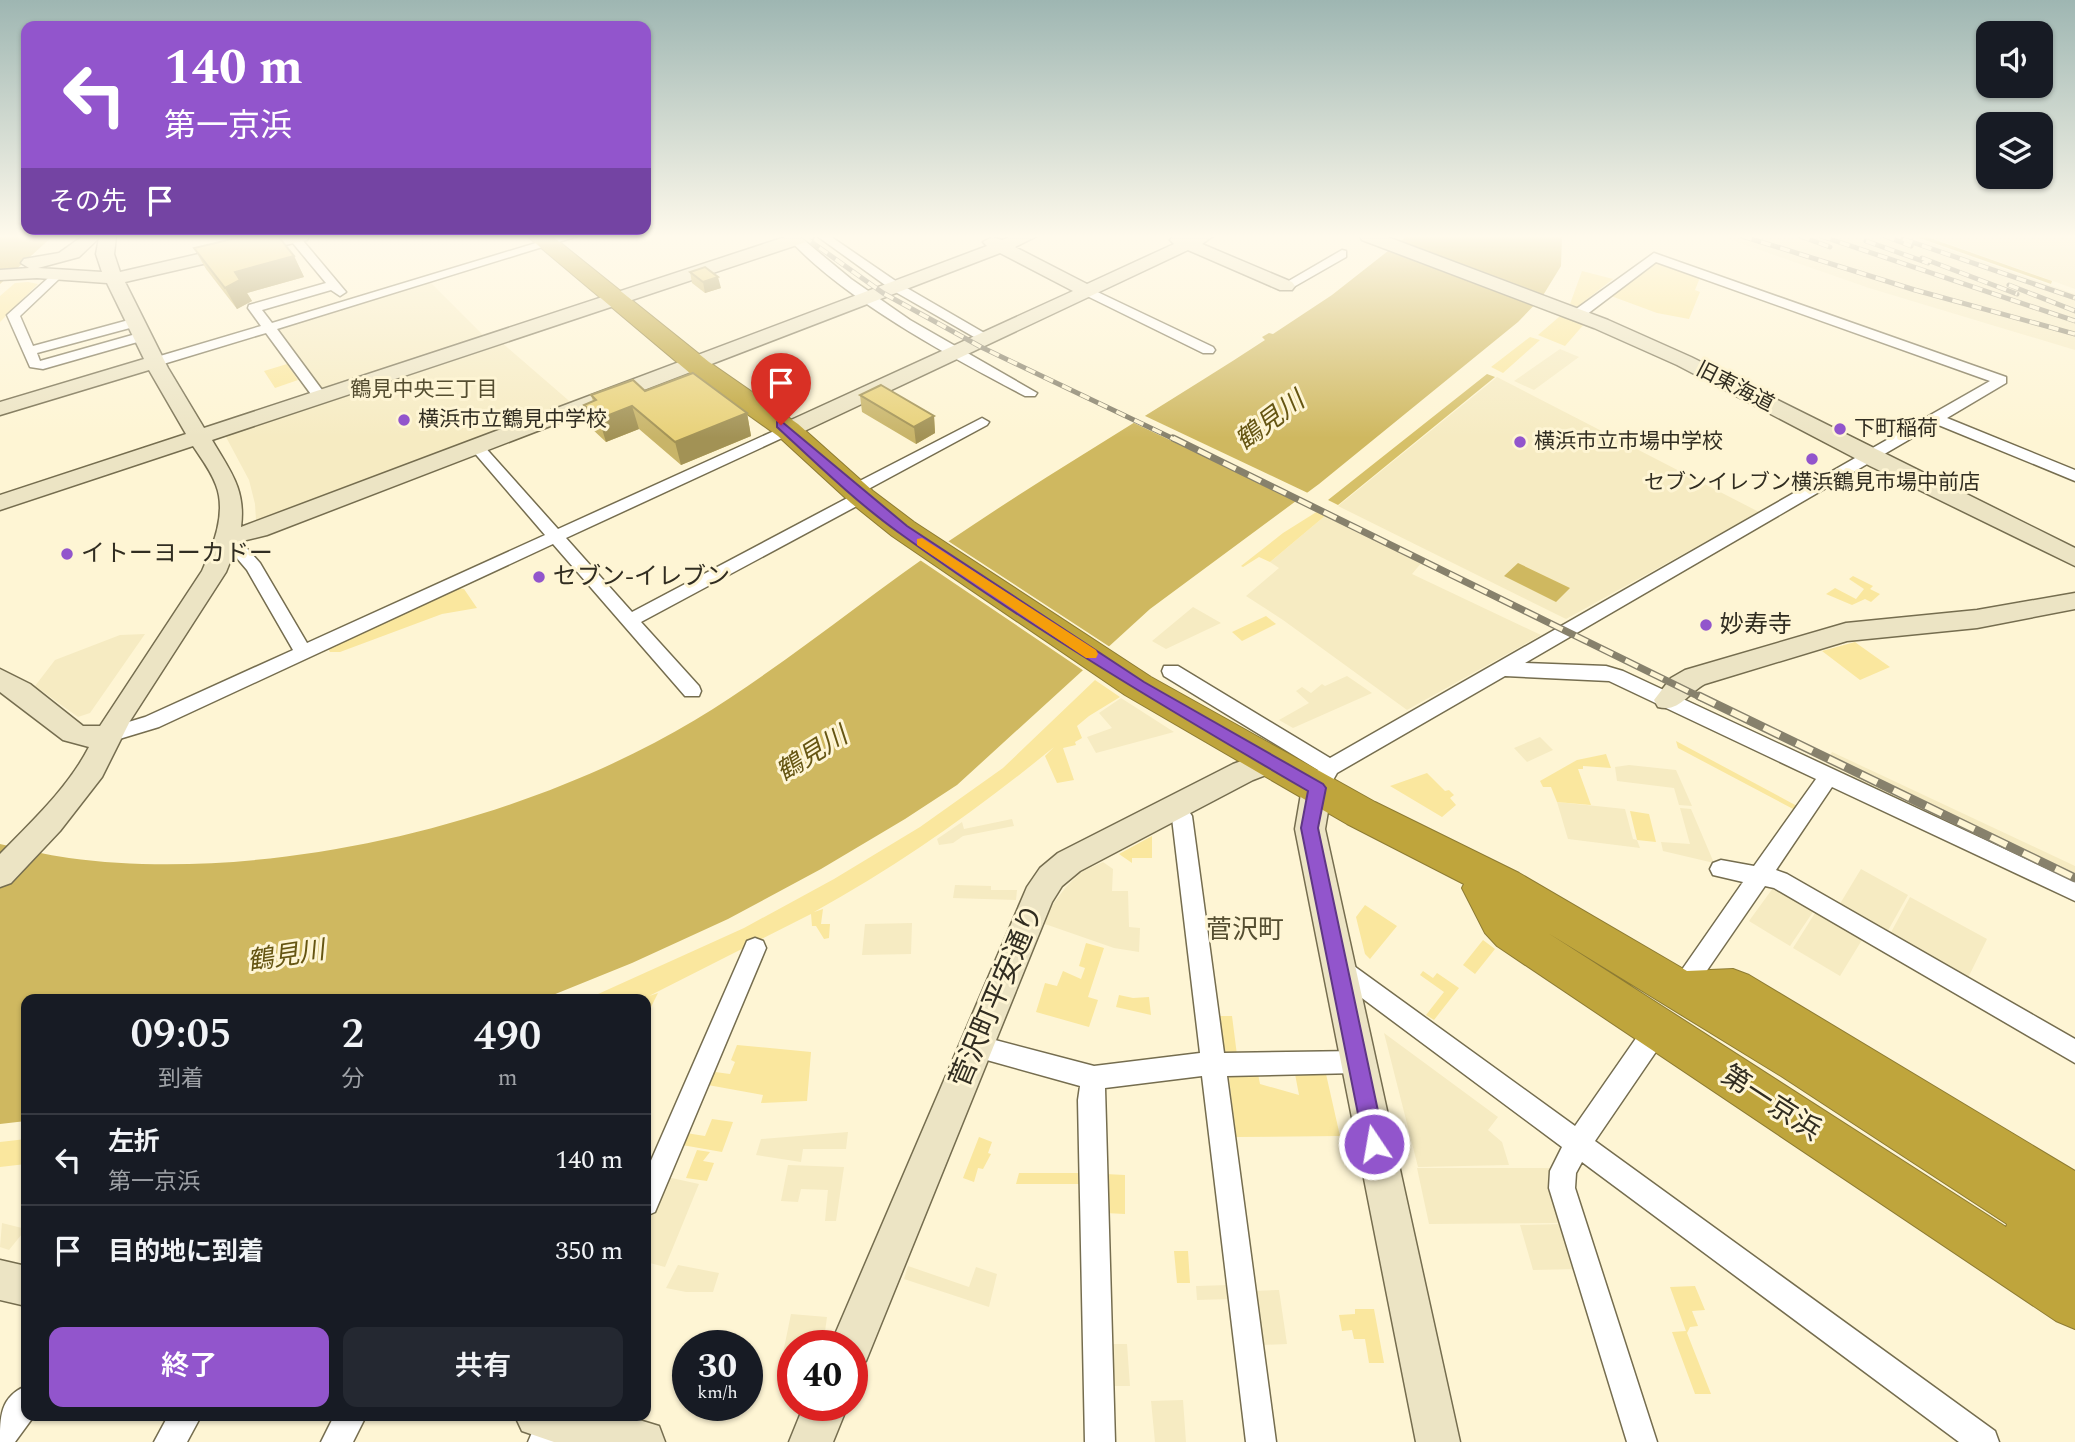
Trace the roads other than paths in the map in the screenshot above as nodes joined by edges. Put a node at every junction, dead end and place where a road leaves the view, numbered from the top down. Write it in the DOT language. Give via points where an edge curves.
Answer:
graph roads {
  1 [pos="26,303"];
  2 [pos="126,303"];
  3 [pos="270,303"];
  4 [pos="603,303"];
  5 [pos="621,303"];
  6 [pos="853,303"];
  7 [pos="875,303"];
  8 [pos="925,303"];
  9 [pos="1061,303"];
  10 [pos="1112,303"];
  11 [pos="1546,303"];
  12 [pos="1593,303"];
  13 [pos="1785,303"];
  14 [pos="350,304"];
  15 [pos="1577,315"];
  16 [pos="267,328"];
  17 [pos="139,329"];
  18 [pos="986,338"];
  19 [pos="1208,350"];
  20 [pos="954,353"];
  21 [pos="155,362"];
  22 [pos="695,364"];
  23 [pos="1030,394"];
  24 [pos="321,398"];
  25 [pos="0,409"];
  26 [pos="1935,418"];
  27 [pos="982,422"];
  28 [pos="788,430"];
  29 [pos="198,438"];
  30 [pos="477,447"];
  31 [pos="1870,457"];
  32 [pos="2075,476"];
  33 [pos="858,493"];
  34 [pos="0,503"];
  35 [pos="228,537"];
  36 [pos="556,537"];
  37 [pos="2075,558"];
  38 [pos="2075,601"];
  39 [pos="629,620"];
  40 [pos="304,653"];
  41 [pos="1501,669"];
  42 [pos="1171,671"];
  43 [pos="0,680"];
  44 [pos="692,691"];
  45 [pos="1668,700"];
  46 [pos="106,736"];
  47 [pos="1269,762"];
  48 [pos="1829,776"];
  49 [pos="1324,778"];
  50 [pos="1175,807"];
  51 [pos="19,838"];
  52 [pos="1421,845"];
  53 [pos="1721,869"];
  54 [pos="0,874"];
  55 [pos="1763,875"];
  56 [pos="1483,888"];
  57 [pos="2075,892"];
  58 [pos="755,948"];
  59 [pos="1337,967"];
  60 [pos="1669,1010"];
  61 [pos="976,1046"];
  62 [pos="2075,1052"];
  63 [pos="1357,1062"];
  64 [pos="1214,1065"];
  65 [pos="1094,1078"];
  66 [pos="1578,1144"];
  67 [pos="651,1191"];
  68 [pos="2075,1200"];
  69 [pos="2075,1238"];
  70 [pos="2075,1267"];
  71 [pos="0,1280"];
  72 [pos="21,1285"];
  73 [pos="2075,1303"];
  74 [pos="858,1330"];
  75 [pos="21,1408"];
  76 [pos="183,1421"];
  77 [pos="348,1421"];
  78 [pos="820,1421"];
  79 [pos="547,1423"];
  80 [pos="0,1437"];
  81 [pos="626,1440"];
  82 [pos="169,1442"];
  83 [pos="337,1442"];
  84 [pos="811,1442"];
  85 [pos="1100,1442"];
  86 [pos="1261,1442"];
  87 [pos="1438,1442"];
  88 [pos="1642,1442"];
  89 [pos="1984,1442"];
  1 -- 17 [label="street" via="13,316 29,351"];
  2 -- 17 [label="street"];
  3 -- 16 [label="street" via="254,308"];
  4 -- 24 [label="street"];
  5 -- 22 [label="highway, 第一京浜"];
  6 -- 22 [label="street"];
  7 -- 20 [label="street"];
  8 -- 18 [label="street"];
  9 -- 18 [label="street"];
  10 -- 19 [label="street"];
  11 -- 15 [label="street, 旧東海道"];
  12 -- 15 [label="street"];
  13 -- 26 [label="street" via="2001,380"];
  14 -- 16 [label="street"];
  15 -- 31 [label="street, 旧東海道" via="1684,361"];
  16 -- 21 [label="street"];
  16 -- 24 [label="street"];
  17 -- 21 [label="street"];
  18 -- 20 [label="street"];
  20 -- 23 [label="street"];
  20 -- 28 [label="street"];
  21 -- 25 [label="street"];
  21 -- 29 [label="street"];
  22 -- 28 [label="highway, 第一京浜"];
  22 -- 30 [label="street"];
  24 -- 29 [label="street"];
  26 -- 31 [label="street"];
  26 -- 32 [label="street"];
  27 -- 33 [label="street"];
  28 -- 33 [label="highway, 第一京浜"];
  28 -- 36 [label="street"];
  29 -- 34 [label="street"];
  29 -- 35 [label="street" via="228,486"];
  30 -- 35 [label="street" via="259,530"];
  30 -- 36 [label="street"];
  31 -- 37 [label="street, 旧東海道"];
  31 -- 41 [label="street"];
  33 -- 39 [label="street"];
  33 -- 47 [label="highway, 第一京浜" via="903,529 1138,685"];
  35 -- 40 [label="street" via="254,567"];
  35 -- 46 [label="street" via="208,581"];
  36 -- 39 [label="street"];
  36 -- 40 [label="street"];
  38 -- 45 [label="street" via="1977,619 1846,632 1695,677"];
  39 -- 44 [label="street"];
  40 -- 46 [label="street" via="152,722"];
  41 -- 45 [label="street" via="1606,673"];
  41 -- 49 [label="street"];
  42 -- 49 [label="street"];
  43 -- 46 [label="street" via="73,733"];
  45 -- 48 [label="street" via="1786,750"];
  46 -- 51 [label="street" via="92,769"];
  47 -- 49 [label="highway, 第一京浜"];
  47 -- 50 [label="street, 菅沢町平安通り"];
  48 -- 55 [label="street"];
  48 -- 57 [label="street"];
  49 -- 52 [label="highway, 第一京浜"];
  49 -- 59 [label="street" via="1310,828"];
  50 -- 61 [label="street, 菅沢町平安通り" via="1069,862 1051,877 1038,896"];
  50 -- 64 [label="street" via="1182,816"];
  51 -- 54 [label="street"];
  52 -- 56 [label="highway, 第一京浜"];
  52 -- 60 [label="highway, 第一京浜" via="1504,885"];
  53 -- 55 [label="street"];
  55 -- 60 [label="street"];
  55 -- 62 [label="street" via="1779,880"];
  56 -- 60 [label="highway, 第一京浜" via="1500,920 1513,933"];
  56 -- 70 [label="highway, 第一京浜"];
  58 -- 67 [label="street"];
  59 -- 63 [label="street"];
  59 -- 66 [label="street"];
  60 -- 66 [label="street"];
  60 -- 68 [label="highway" via="1733,989"];
  60 -- 69 [label="highway, 第一京浜" via="1798,1061"];
  60 -- 73 [label="highway, 第一京浜"];
  61 -- 65 [label="street"];
  61 -- 74 [label="street, 菅沢町平安通り"];
  63 -- 64 [label="street"];
  63 -- 87 [label="street"];
  64 -- 65 [label="street"];
  64 -- 86 [label="street"];
  65 -- 85 [label="street"];
  66 -- 88 [label="street" via="1563,1171 1562,1188"];
  66 -- 89 [label="street"];
  71 -- 72 [label="street"];
  75 -- 80 [label="street"];
  76 -- 82 [label="street"];
  77 -- 83 [label="street"];
  78 -- 84 [label="street"];
  79 -- 81 [label="street"];
}
